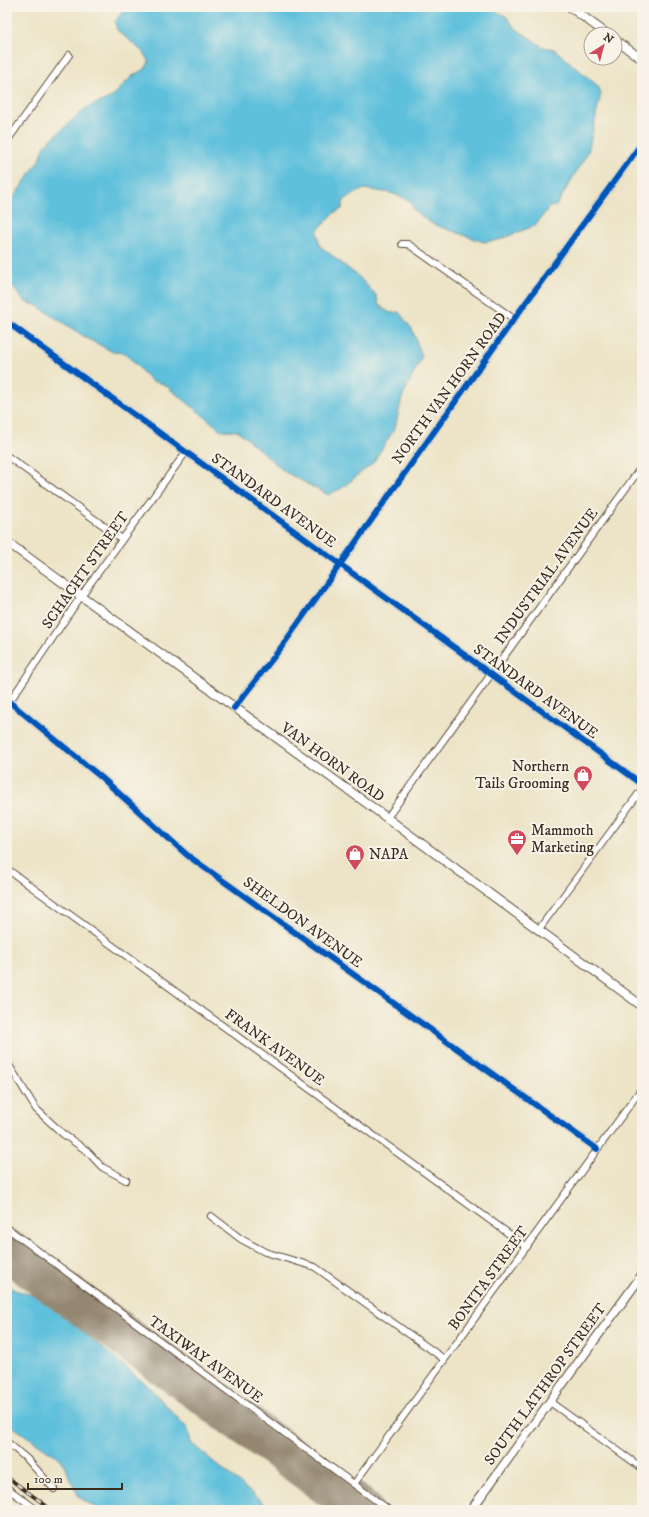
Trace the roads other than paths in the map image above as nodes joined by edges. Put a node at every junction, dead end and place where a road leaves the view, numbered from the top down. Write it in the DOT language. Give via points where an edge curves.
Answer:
graph roads {
  1 [pos="570,7"];
  2 [pos="596,26"];
  3 [pos="623,46"];
  4 [pos="69,55"];
  5 [pos="642,60"];
  6 [pos="7,141"];
  7 [pos="642,143"];
  8 [pos="402,244"];
  9 [pos="514,319"];
  10 [pos="7,322"];
  11 [pos="186,452"];
  12 [pos="7,456"];
  13 [pos="642,466"];
  14 [pos="122,539"];
  15 [pos="7,542"];
  16 [pos="339,564"];
  17 [pos="81,596"];
  18 [pos="491,675"];
  19 [pos="8,702"];
  20 [pos="234,708"];
  21 [pos="642,784"];
  22 [pos="642,789"];
  23 [pos="387,818"];
  24 [pos="7,869"];
  25 [pos="539,929"];
  26 [pos="642,1006"];
  27 [pos="7,1062"];
  28 [pos="642,1088"];
  29 [pos="597,1149"];
  30 [pos="126,1180"];
  31 [pos="211,1216"];
  32 [pos="7,1228"];
  33 [pos="527,1247"];
  34 [pos="642,1275"];
  35 [pos="444,1359"];
  36 [pos="550,1402"];
  37 [pos="7,1442"];
  38 [pos="642,1468"];
  39 [pos="354,1484"];
  40 [pos="7,1488"];
  41 [pos="54,1489"];
  42 [pos="36,1510"];
  43 [pos="389,1510"];
  44 [pos="471,1510"];
  1 -- 2 [label="main road"];
  3 -- 5 [label="main road"];
  4 -- 6 [label="street"];
  7 -- 9 [label="street, NORTH VAN HORN ROAD"];
  8 -- 9 [label="street" via="408,244"];
  9 -- 16 [label="street, NORTH VAN HORN ROAD"];
  10 -- 11 [label="street, STANDARD AVENUE"];
  11 -- 14 [label="street, SCHACHT STREET"];
  11 -- 16 [label="street, STANDARD AVENUE"];
  12 -- 14 [label="street"];
  13 -- 18 [label="street, INDUSTRIAL AVENUE"];
  14 -- 17 [label="street, SCHACHT STREET"];
  15 -- 17 [label="main road, VAN HORN ROAD"];
  16 -- 18 [label="street, STANDARD AVENUE"];
  16 -- 20 [label="street, NORTH VAN HORN ROAD" via="280,649"];
  17 -- 19 [label="street, SCHACHT STREET"];
  17 -- 20 [label="main road, VAN HORN ROAD"];
  18 -- 21 [label="street, STANDARD AVENUE"];
  18 -- 23 [label="street, INDUSTRIAL AVENUE"];
  19 -- 29 [label="street, SHELDON AVENUE" via="102,778 187,855"];
  20 -- 23 [label="main road, VAN HORN ROAD"];
  22 -- 25 [label="street"];
  23 -- 25 [label="main road, VAN HORN ROAD"];
  24 -- 33 [label="street, FRANK AVENUE"];
  25 -- 26 [label="main road, VAN HORN ROAD"];
  27 -- 30 [label="street" via="36,1109 63,1134 87,1151 102,1167"];
  28 -- 29 [label="street, BONITA STREET"];
  29 -- 33 [label="street, BONITA STREET"];
  31 -- 35 [label="street" via="241,1239 265,1252 315,1267"];
  32 -- 39 [label="street, TAXIWAY AVENUE"];
  33 -- 35 [label="street, BONITA STREET"];
  34 -- 36 [label="main road, SOUTH LATHROP STREET"];
  35 -- 39 [label="street, BONITA STREET"];
  36 -- 38 [label="street"];
  36 -- 44 [label="main road, SOUTH LATHROP STREET"];
  37 -- 41 [label="street" via="27,1459"];
  39 -- 43 [label="street, TAXIWAY AVENUE"];
  40 -- 42 [label="street"];
}
